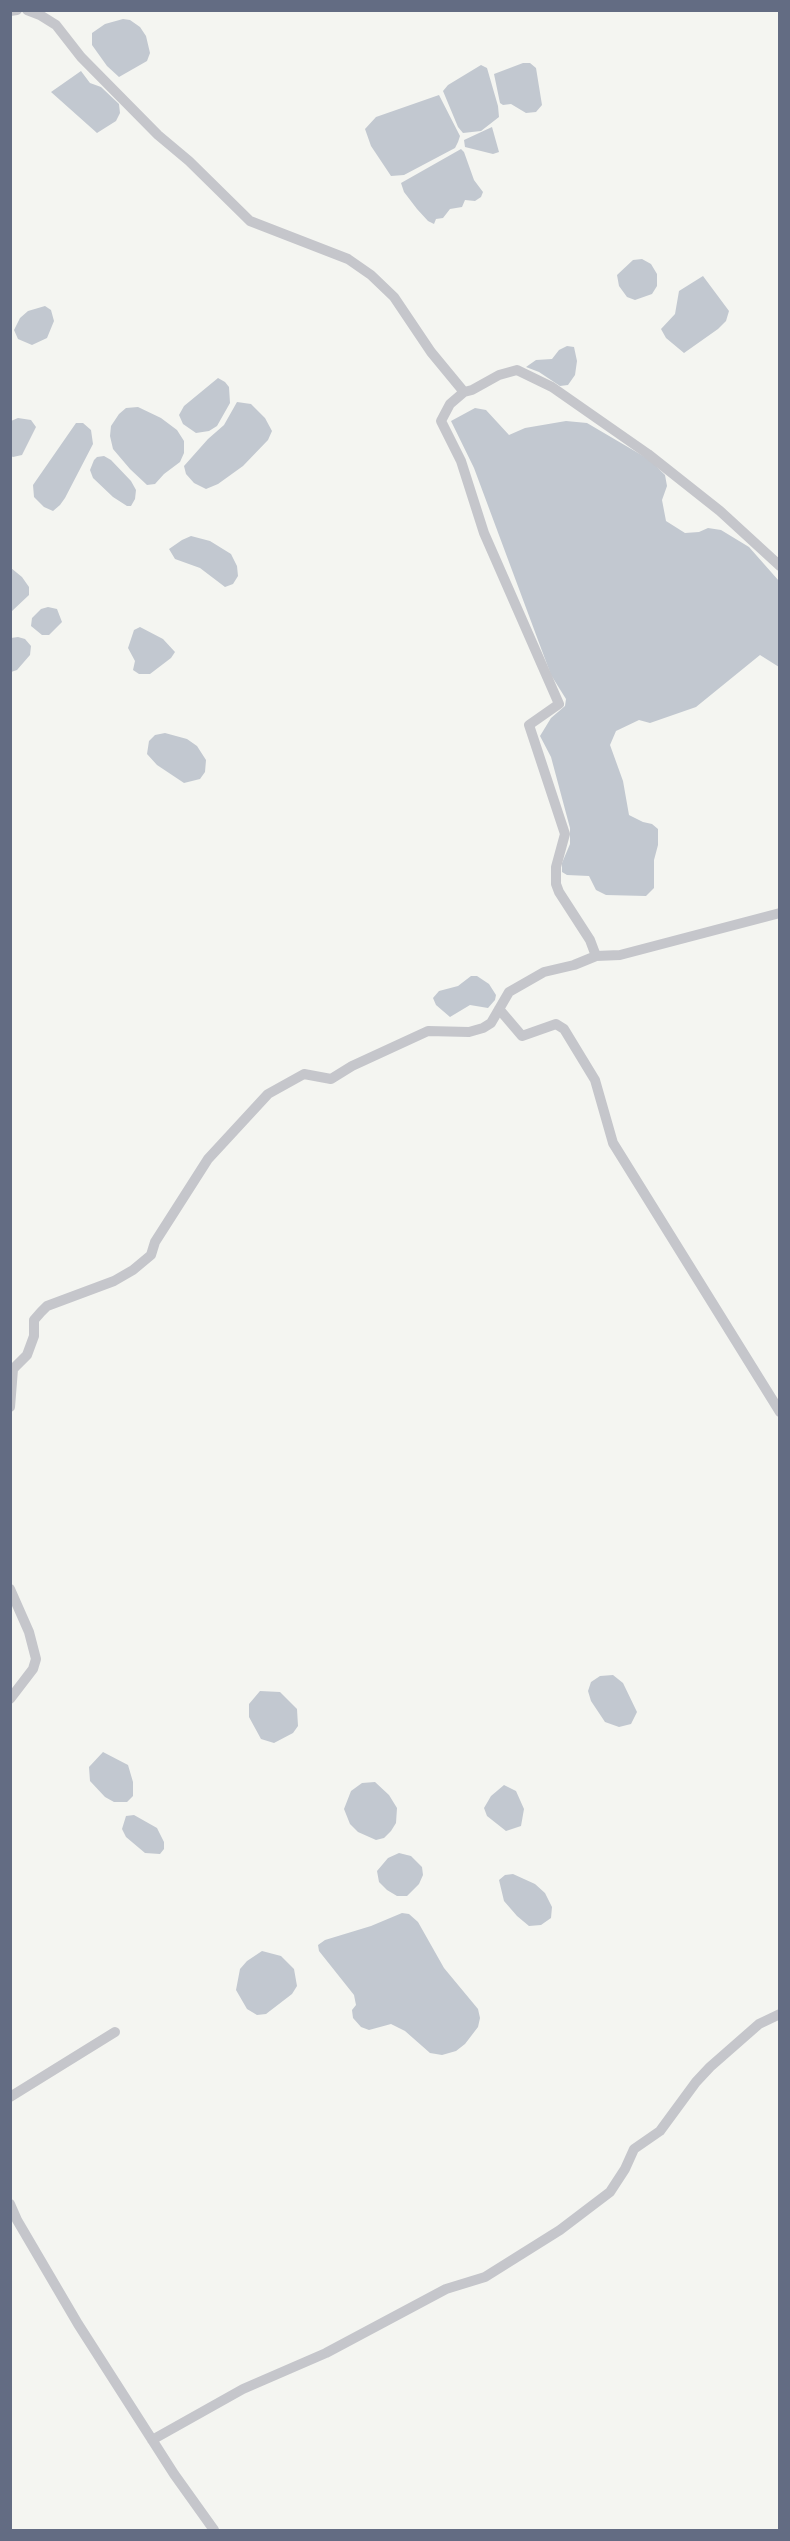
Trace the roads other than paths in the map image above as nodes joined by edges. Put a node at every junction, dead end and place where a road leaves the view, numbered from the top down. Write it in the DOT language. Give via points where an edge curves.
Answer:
graph roads {
  1 [pos="16,10"];
  2 [pos="27,10"];
  3 [pos="10,11"];
  4 [pos="464,392"];
  5 [pos="780,566"];
  6 [pos="780,913"];
  7 [pos="596,957"];
  8 [pos="499,1009"];
  9 [pos="10,1407"];
  10 [pos="780,1412"];
  11 [pos="10,1589"];
  12 [pos="10,1699"];
  13 [pos="780,2014"];
  14 [pos="115,2032"];
  15 [pos="10,2097"];
  16 [pos="10,2204"];
  17 [pos="152,2440"];
  18 [pos="214,2530"];
  1 -- 3 [label="street"];
  2 -- 4 [label="street" via="56,25 81,57 250,221 348,259 371,275 394,297"];
  4 -- 5 [label="street" via="517,370 552,387 648,454 720,511"];
  4 -- 7 [label="street" via="450,404 441,421 461,461 484,533 559,704 530,725 565,834 556,867 556,884"];
  6 -- 7 [label="street" via="620,955"];
  7 -- 8 [label="street" via="532,976 509,992"];
  8 -- 9 [label="street" via="483,1028 469,1032 428,1031 331,1078 304,1074 268,1094 208,1159 155,1242 151,1255 114,1281 47,1306 34,1320 34,1336 27,1355 13,1369"];
  8 -- 10 [label="street" via="522,1036 556,1024 564,1029 595,1080 613,1143"];
  11 -- 12 [label="street" via="36,1659"];
  13 -- 17 [label="street" via="759,2024 710,2067 660,2131 634,2149 610,2192 560,2230 485,2277 446,2289 326,2353 243,2389"];
  14 -- 15 [label="street"];
  16 -- 17 [label="street" via="78,2324"];
  17 -- 18 [label="street"];
}
